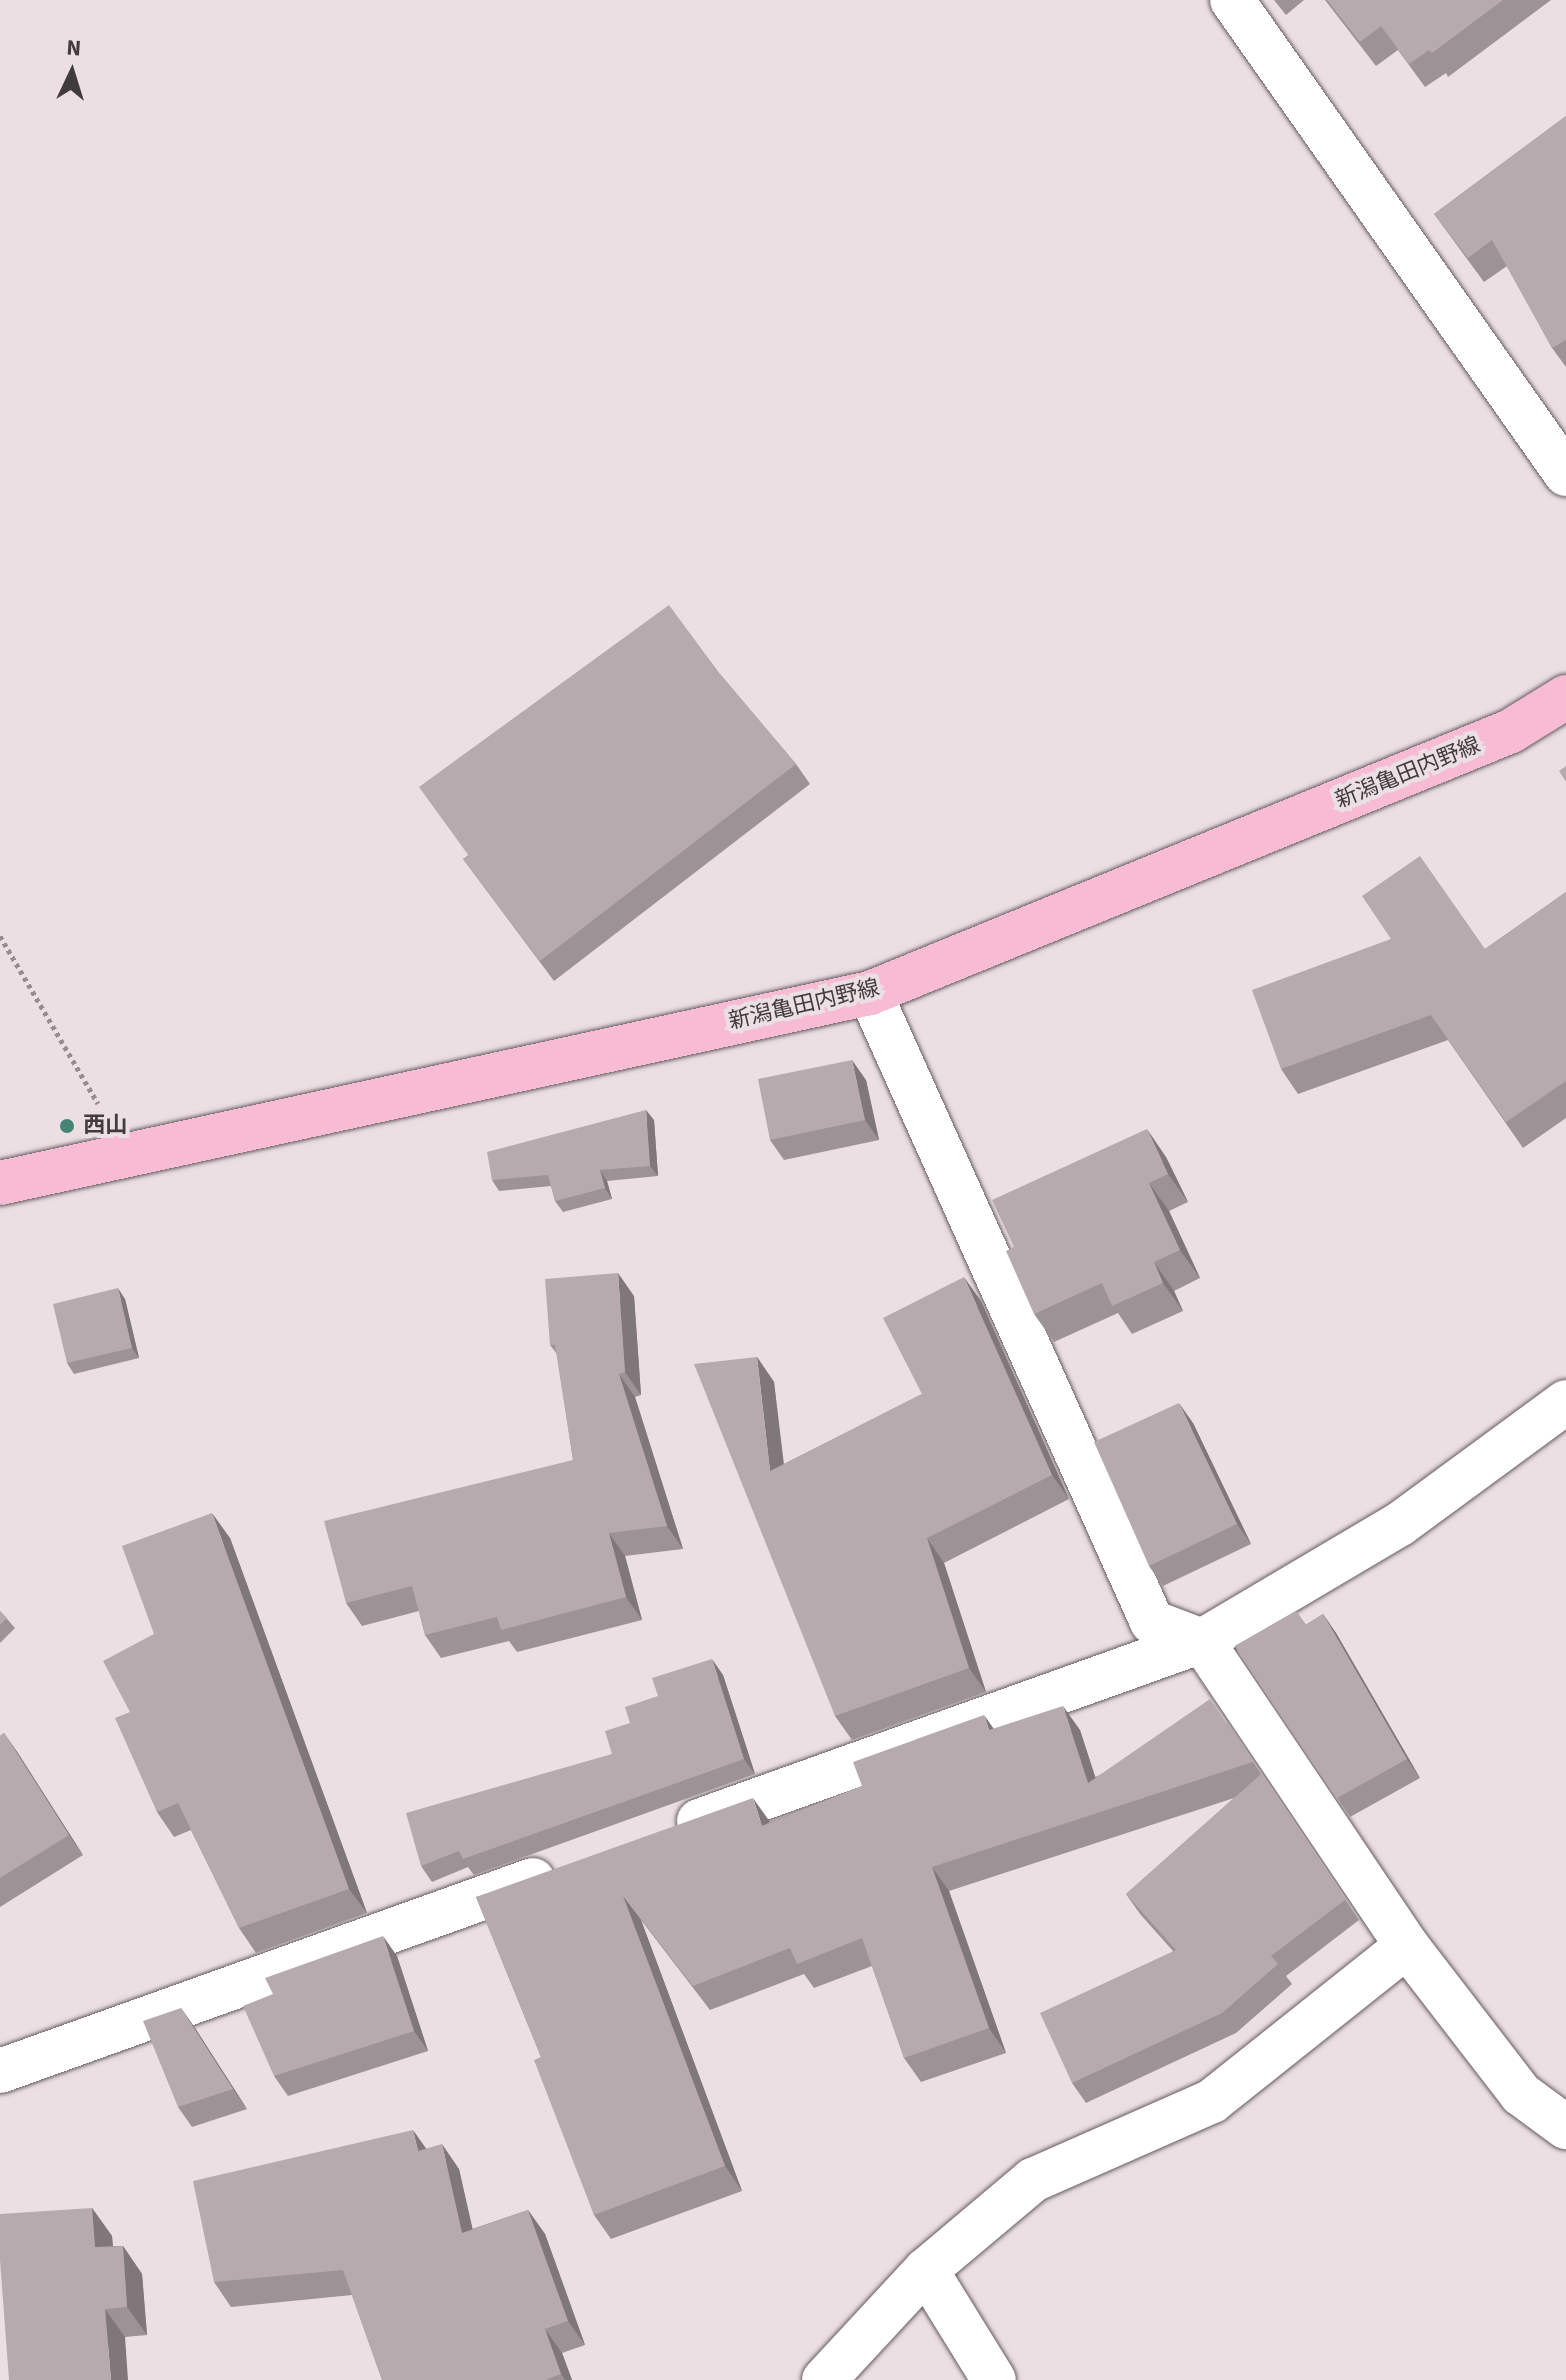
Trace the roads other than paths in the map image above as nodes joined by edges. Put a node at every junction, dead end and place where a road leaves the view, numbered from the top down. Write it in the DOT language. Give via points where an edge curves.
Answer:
graph roads {
  1 [pos="1232,0"];
  2 [pos="1566,474"];
  3 [pos="1566,697"];
  4 [pos="870,993"];
  5 [pos="0,1183"];
  6 [pos="1566,1402"];
  7 [pos="1202,1641"];
  8 [pos="661,1834"];
  9 [pos="571,1867"];
  10 [pos="1407,1946"];
  11 [pos="0,2071"];
  12 [pos="1566,2127"];
  13 [pos="926,2270"];
  14 [pos="824,2380"];
  15 [pos="994,2380"];
  1 -- 2 [label="street"];
  3 -- 4 [label="main road, 新潟亀田内野線" via="1511,731"];
  4 -- 5 [label="main road, 新潟亀田内野線"];
  4 -- 7 [label="street" via="1152,1622"];
  6 -- 7 [label="street" via="1400,1524"];
  7 -- 8 [label="street"];
  7 -- 10 [label="street"];
  9 -- 11 [label="street"];
  10 -- 12 [label="street" via="1521,2094"];
  10 -- 13 [label="street" via="1212,2101 1033,2180"];
  13 -- 14 [label="street"];
  13 -- 15 [label="street"];
}
